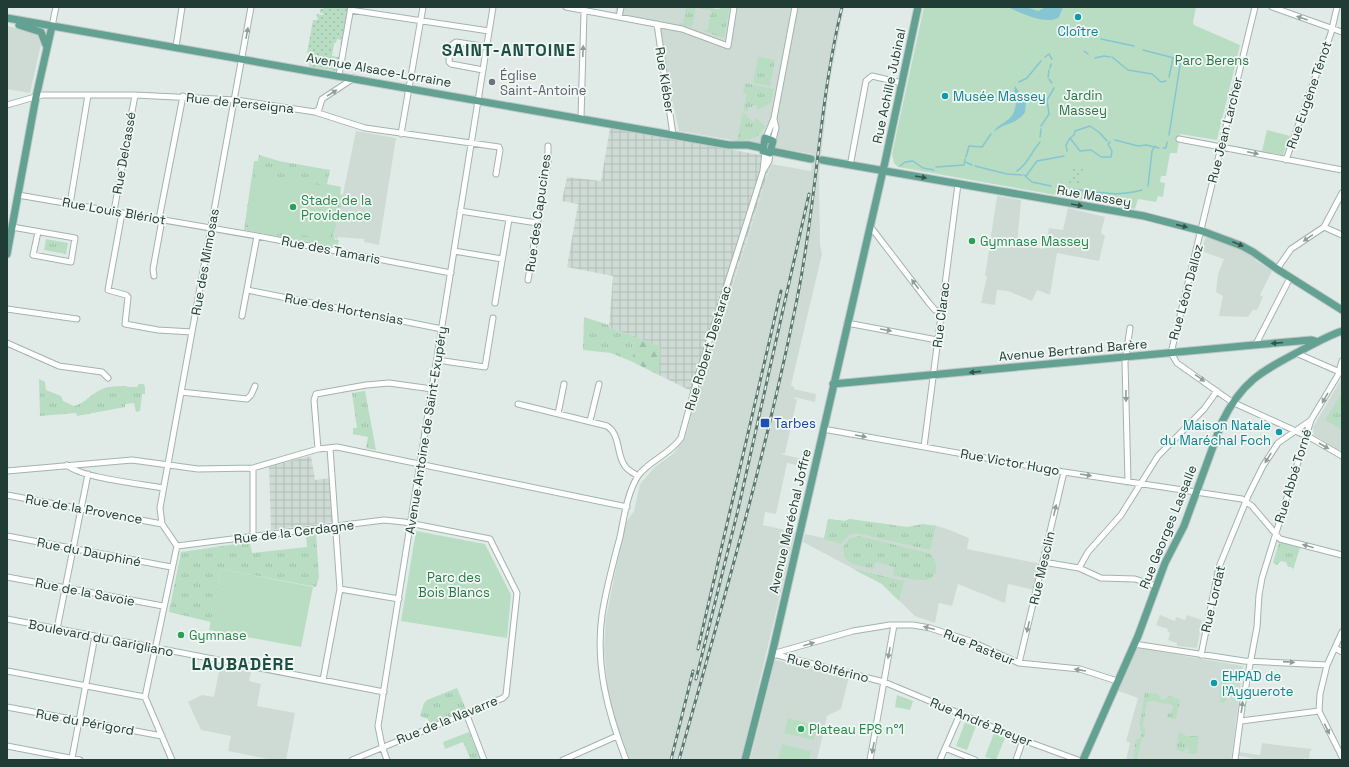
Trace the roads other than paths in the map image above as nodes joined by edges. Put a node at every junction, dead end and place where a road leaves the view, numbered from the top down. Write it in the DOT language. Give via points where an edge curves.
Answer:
graph roads {
  1 [pos="56,7"];
  2 [pos="182,7"];
  3 [pos="251,7"];
  4 [pos="423,7"];
  5 [pos="494,7"];
  6 [pos="566,7"];
  7 [pos="621,7"];
  8 [pos="734,7"];
  9 [pos="795,7"];
  10 [pos="914,7"];
  11 [pos="918,7"];
  12 [pos="1255,7"];
  13 [pos="1272,7"];
  14 [pos="1337,7"];
  15 [pos="350,8"];
  16 [pos="584,11"];
  17 [pos="619,17"];
  18 [pos="916,17"];
  19 [pos="7,18"];
  20 [pos="420,21"];
  21 [pos="7,23"];
  22 [pos="657,24"];
  23 [pos="52,26"];
  24 [pos="1332,28"];
  25 [pos="489,31"];
  26 [pos="1342,32"];
  27 [pos="487,46"];
  28 [pos="176,47"];
  29 [pos="46,50"];
  30 [pos="242,60"];
  31 [pos="483,70"];
  32 [pos="339,75"];
  33 [pos="354,78"];
  34 [pos="902,83"];
  35 [pos="409,88"];
  36 [pos="88,95"];
  37 [pos="135,95"];
  38 [pos="183,96"];
  39 [pos="36,97"];
  40 [pos="478,99"];
  41 [pos="236,100"];
  42 [pos="7,105"];
  43 [pos="316,112"];
  44 [pos="581,118"];
  45 [pos="401,134"];
  46 [pos="673,135"];
  47 [pos="767,139"];
  48 [pos="1179,139"];
  49 [pos="471,143"];
  50 [pos="748,145"];
  51 [pos="548,146"];
  52 [pos="1221,147"];
  53 [pos="767,151"];
  54 [pos="811,159"];
  55 [pos="822,160"];
  56 [pos="1286,160"];
  57 [pos="851,161"];
  58 [pos="883,170"];
  59 [pos="1342,170"];
  60 [pos="497,171"];
  61 [pos="958,184"];
  62 [pos="1342,193"];
  63 [pos="18,195"];
  64 [pos="70,204"];
  65 [pos="114,211"];
  66 [pos="460,211"];
  67 [pos="122,213"];
  68 [pos="161,219"];
  69 [pos="509,219"];
  70 [pos="537,223"];
  71 [pos="870,226"];
  72 [pos="1324,226"];
  73 [pos="12,227"];
  74 [pos="211,228"];
  75 [pos="1202,231"];
  76 [pos="38,232"];
  77 [pos="1342,235"];
  78 [pos="257,236"];
  79 [pos="454,251"];
  80 [pos="7,254"];
  81 [pos="502,258"];
  82 [pos="1276,269"];
  83 [pos="451,273"];
  84 [pos="154,276"];
  85 [pos="1290,278"];
  86 [pos="528,280"];
  87 [pos="247,290"];
  88 [pos="496,303"];
  89 [pos="7,309"];
  90 [pos="1342,310"];
  91 [pos="941,312"];
  92 [pos="242,316"];
  93 [pos="494,318"];
  94 [pos="77,319"];
  95 [pos="847,323"];
  96 [pos="1130,328"];
  97 [pos="442,329"];
  98 [pos="1342,331"];
  99 [pos="192,332"];
  100 [pos="937,340"];
  101 [pos="1316,342"];
  102 [pos="7,343"];
  103 [pos="1254,345"];
  104 [pos="1171,353"];
  105 [pos="1296,353"];
  106 [pos="1126,357"];
  107 [pos="437,360"];
  108 [pos="1342,361"];
  109 [pos="1340,372"];
  110 [pos="934,376"];
  111 [pos="108,378"];
  112 [pos="564,384"];
  113 [pos="599,384"];
  114 [pos="833,384"];
  115 [pos="255,386"];
  116 [pos="432,389"];
  117 [pos="1217,391"];
  118 [pos="181,392"];
  119 [pos="1232,402"];
  120 [pos="518,404"];
  121 [pos="558,414"];
  122 [pos="1311,420"];
  123 [pos="590,421"];
  124 [pos="823,429"];
  125 [pos="1294,431"];
  126 [pos="1306,436"];
  127 [pos="924,447"];
  128 [pos="330,448"];
  129 [pos="318,449"];
  130 [pos="1342,456"];
  131 [pos="67,465"];
  132 [pos="168,465"];
  133 [pos="420,465"];
  134 [pos="253,468"];
  135 [pos="7,471"];
  136 [pos="1064,472"];
  137 [pos="88,474"];
  138 [pos="638,476"];
  139 [pos="1128,482"];
  140 [pos="1140,484"];
  141 [pos="163,488"];
  142 [pos="1197,492"];
  143 [pos="7,495"];
  144 [pos="1246,501"];
  145 [pos="627,507"];
  146 [pos="81,509"];
  147 [pos="411,523"];
  148 [pos="162,524"];
  149 [pos="335,526"];
  150 [pos="1276,533"];
  151 [pos="7,536"];
  152 [pos="253,536"];
  153 [pos="176,546"];
  154 [pos="74,548"];
  155 [pos="1342,555"];
  156 [pos="1043,562"];
  157 [pos="171,567"];
  158 [pos="1079,568"];
  159 [pos="7,577"];
  160 [pos="1156,586"];
  161 [pos="66,588"];
  162 [pos="340,589"];
  163 [pos="517,593"];
  164 [pos="399,599"];
  165 [pos="163,606"];
  166 [pos="7,620"];
  167 [pos="894,625"];
  168 [pos="57,629"];
  169 [pos="1342,632"];
  170 [pos="96,636"];
  171 [pos="1134,644"];
  172 [pos="154,648"];
  173 [pos="1335,648"];
  174 [pos="1342,652"];
  175 [pos="772,654"];
  176 [pos="1201,655"];
  177 [pos="1250,661"];
  178 [pos="1019,663"];
  179 [pos="1328,665"];
  180 [pos="7,671"];
  181 [pos="323,680"];
  182 [pos="1117,681"];
  183 [pos="884,682"];
  184 [pos="86,686"];
  185 [pos="384,692"];
  186 [pos="145,697"];
  187 [pos="7,707"];
  188 [pos="1319,711"];
  189 [pos="466,713"];
  190 [pos="960,714"];
  191 [pos="1241,721"];
  192 [pos="79,722"];
  193 [pos="162,736"];
  194 [pos="617,736"];
  195 [pos="1024,740"];
  196 [pos="7,746"];
  197 [pos="382,746"];
  198 [pos="945,748"];
  199 [pos="1342,756"];
  200 [pos="55,758"];
  201 [pos="72,758"];
  202 [pos="80,760"];
  203 [pos="172,760"];
  204 [pos="352,760"];
  205 [pos="387,760"];
  206 [pos="484,760"];
  207 [pos="563,760"];
  208 [pos="626,760"];
  209 [pos="745,760"];
  210 [pos="870,760"];
  211 [pos="940,760"];
  212 [pos="975,760"];
  213 [pos="1016,760"];
  214 [pos="1078,760"];
  215 [pos="1083,760"];
  216 [pos="1235,760"];
  1 -- 23 [label="street"];
  2 -- 28 [label="street"];
  30 -- 3 [label="street, Rue des Mimosas, one-way"];
  4 -- 20 [label="street"];
  5 -- 25 [label="street, Avenue Antoine de Saint-Exupéry"];
  6 -- 16 [label="street"];
  7 -- 17 [label="street"];
  8 -- 22 [label="street" via="728,46 682,29"];
  9 -- 47 [label="street" via="774,118 776,128"];
  10 -- 18 [label="street"];
  11 -- 18 [label="main road, Rue Achille Jubinal"];
  12 -- 52 [label="street, Rue Jean Larcher"];
  24 -- 13 [label="street, one-way"];
  14 -- 24 [label="street, Rue Eugène Ténot"];
  15 -- 20 [label="street"];
  15 -- 32 [label="street"];
  16 -- 17 [label="street"];
  44 -- 16 [label="street, one-way"];
  17 -- 22 [label="street"];
  18 -- 34 [label="main road, Rue Achille Jubinal"];
  19 -- 23 [label="main road, Avenue Alsace-Lorraine"];
  20 -- 25 [label="street"];
  20 -- 35 [label="street"];
  21 -- 29 [label="main road" via="41,32"];
  22 -- 46 [label="street, Rue Kléber"];
  23 -- 28 [label="main road, Avenue Alsace-Lorraine"];
  23 -- 29 [label="main road"];
  24 -- 26 [label="street"];
  24 -- 56 [label="street, Rue Eugène Ténot"];
  25 -- 27 [label="street, Avenue Antoine de Saint-Exupéry"];
  27 -- 31 [label="street, Avenue Antoine de Saint-Exupéry"];
  27 -- 31 [label="street" via="456,42 450,46 451,64"];
  28 -- 30 [label="main road, Avenue Alsace-Lorraine"];
  29 -- 39 [label="main road"];
  30 -- 32 [label="main road, Avenue Alsace-Lorraine"];
  30 -- 41 [label="street, Rue des Mimosas"];
  31 -- 40 [label="street, Avenue Antoine de Saint-Exupéry"];
  32 -- 33 [label="main road, Avenue Alsace-Lorraine"];
  33 -- 35 [label="main road, Avenue Alsace-Lorraine"];
  43 -- 33 [label="street, one-way" via="322,99"];
  34 -- 57 [label="street" via="872,76 866,81"];
  34 -- 58 [label="main road, Rue Achille Jubinal"];
  35 -- 40 [label="main road, Avenue Alsace-Lorraine"];
  35 -- 45 [label="street"];
  36 -- 37 [label="street, Rue de Perseigna"];
  36 -- 39 [label="street, Rue de Perseigna"];
  36 -- 64 [label="street"];
  37 -- 38 [label="street, Rue de Perseigna"];
  37 -- 65 [label="street, Rue Delcassé"];
  38 -- 41 [label="street, Rue de Perseigna"];
  38 -- 68 [label="street"];
  39 -- 42 [label="street, Rue de Perseigna"];
  39 -- 63 [label="main road"];
  40 -- 44 [label="main road, Avenue Alsace-Lorraine"];
  40 -- 49 [label="street, Avenue Antoine de Saint-Exupéry"];
  41 -- 43 [label="street, Rue de Perseigna"];
  41 -- 74 [label="street, Rue des Mimosas"];
  43 -- 45 [label="street, Rue de Perseigna" via="357,126"];
  44 -- 46 [label="main road, Avenue Alsace-Lorraine"];
  45 -- 49 [label="street, Rue de Perseigna"];
  46 -- 50 [label="main road, Avenue Alsace-Lorraine" via="729,145"];
  47 -- 50 [label="main road, Avenue Alsace-Lorraine"];
  47 -- 53 [label="main road"];
  48 -- 52 [label="street"];
  49 -- 60 [label="street, Rue de Perseigna" via="499,147"];
  49 -- 66 [label="street, Avenue Antoine de Saint-Exupéry"];
  50 -- 53 [label="main road, Avenue Alsace-Lorraine"];
  51 -- 70 [label="street, Rue des Capucines" via="548,161"];
  52 -- 56 [label="street, one-way"];
  52 -- 75 [label="street, Rue Jean Larcher"];
  53 -- 54 [label="main road, Avenue Alsace-Lorraine"];
  53 -- 138 [label="street, Rue Robert Destarac" via="681,438 674,447"];
  55 -- 58 [label="main road, Rue Massey"];
  56 -- 59 [label="street"];
  58 -- 61 [label="main road, Rue Massey, one-way"];
  58 -- 71 [label="main road, Avenue Maréchal Joffre"];
  61 -- 75 [label="main road, Rue Massey, one-way" via="1144,216"];
  61 -- 91 [label="street, Rue Clarac"];
  62 -- 72 [label="street"];
  63 -- 64 [label="street, Rue Louis Blériot"];
  63 -- 73 [label="main road"];
  64 -- 65 [label="street, Rue Louis Blériot"];
  65 -- 67 [label="street, Rue Louis Blériot"];
  66 -- 69 [label="street"];
  66 -- 79 [label="street, Avenue Antoine de Saint-Exupéry"];
  67 -- 68 [label="street, Rue Louis Blériot"];
  67 -- 99 [label="street" via="108,290 127,296 125,324 158,330"];
  68 -- 74 [label="street, Rue Louis Blériot"];
  68 -- 84 [label="street"];
  69 -- 70 [label="street"];
  69 -- 81 [label="street"];
  70 -- 86 [label="street, Rue des Capucines"];
  91 -- 71 [label="street, one-way" via="929,303"];
  71 -- 95 [label="main road, Avenue Maréchal Joffre"];
  72 -- 77 [label="street"];
  72 -- 82 [label="street, one-way" via="1292,249"];
  73 -- 76 [label="street"];
  73 -- 80 [label="main road"];
  74 -- 78 [label="street, Rue des Tamaris"];
  74 -- 99 [label="street, Rue des Mimosas"];
  75 -- 82 [label="main road, Rue Massey, one-way" via="1242,246"];
  75 -- 104 [label="street, Rue Léon Dalloz"];
  76 -- 76 [label="street" via="33,255 71,262 76,238"];
  78 -- 83 [label="street, Rue des Tamaris"];
  78 -- 87 [label="street"];
  79 -- 81 [label="street"];
  79 -- 83 [label="street, Avenue Antoine de Saint-Exupéry"];
  81 -- 88 [label="street"];
  82 -- 85 [label="main road, Rue Massey"];
  83 -- 97 [label="street, Avenue Antoine de Saint-Exupéry"];
  85 -- 90 [label="main road, Rue Massey"];
  85 -- 103 [label="street"];
  87 -- 92 [label="street"];
  87 -- 97 [label="street, Rue des Hortensias"];
  89 -- 94 [label="street"];
  91 -- 100 [label="street, Rue Clarac"];
  93 -- 107 [label="street" via="485,367"];
  95 -- 100 [label="street, one-way"];
  95 -- 114 [label="main road, Avenue Maréchal Joffre"];
  96 -- 106 [label="street"];
  97 -- 107 [label="street, Avenue Antoine de Saint-Exupéry"];
  98 -- 101 [label="main road, Rue Georges Lassalle"];
  99 -- 118 [label="street, Rue des Mimosas"];
  100 -- 110 [label="street, Rue Clarac"];
  101 -- 103 [label="main road, Avenue Bertrand Barère, one-way" via="1311,340"];
  101 -- 105 [label="main road, Rue Georges Lassalle"];
  102 -- 111 [label="street" via="59,366 102,372"];
  103 -- 104 [label="main road, Avenue Bertrand Barère"];
  104 -- 106 [label="main road, Avenue Bertrand Barère"];
  104 -- 117 [label="street, one-way" via="1177,363"];
  105 -- 109 [label="street"];
  105 -- 119 [label="main road, Rue Georges Lassalle" via="1267,368 1248,383"];
  106 -- 110 [label="main road, Avenue Bertrand Barère, one-way"];
  106 -- 139 [label="street, one-way"];
  107 -- 116 [label="street, Avenue Antoine de Saint-Exupéry"];
  108 -- 109 [label="street, Rue Abbé Torné"];
  109 -- 122 [label="street, Rue Abbé Torné, one-way"];
  110 -- 114 [label="main road, Avenue Bertrand Barère"];
  110 -- 127 [label="street, Rue Clarac"];
  112 -- 121 [label="street"];
  113 -- 123 [label="street"];
  114 -- 124 [label="main road, Avenue Maréchal Joffre"];
  115 -- 118 [label="street" via="247,399"];
  116 -- 129 [label="street" via="389,383 316,394 314,400"];
  116 -- 133 [label="street, Avenue Antoine de Saint-Exupéry"];
  117 -- 119 [label="street"];
  117 -- 140 [label="street" via="1204,409 1158,456"];
  118 -- 132 [label="street, Rue des Mimosas"];
  119 -- 125 [label="street"];
  119 -- 142 [label="main road, Rue Georges Lassalle" via="1222,422"];
  120 -- 121 [label="street"];
  121 -- 123 [label="street"];
  122 -- 125 [label="street, Rue Abbé Torné"];
  122 -- 126 [label="street, Rue Abbé Torné"];
  123 -- 138 [label="street" via="611,428 624,466"];
  124 -- 127 [label="street, Rue Victor Hugo, one-way"];
  124 -- 175 [label="main road, Avenue Maréchal Joffre"];
  125 -- 126 [label="street"];
  125 -- 144 [label="street, Rue Abbé Torné, one-way" via="1278,444 1270,455"];
  126 -- 130 [label="street, one-way"];
  126 -- 150 [label="street, Rue Abbé Torné"];
  127 -- 136 [label="street, Rue Victor Hugo"];
  128 -- 129 [label="street"];
  128 -- 133 [label="street" via="337,447"];
  128 -- 149 [label="street"];
  129 -- 134 [label="street"];
  131 -- 132 [label="street" via="132,460"];
  131 -- 135 [label="street"];
  131 -- 137 [label="street" via="73,470"];
  132 -- 134 [label="street" via="198,469"];
  132 -- 141 [label="street, Rue des Mimosas"];
  133 -- 145 [label="street"];
  133 -- 147 [label="street, Avenue Antoine de Saint-Exupéry"];
  134 -- 152 [label="street"];
  136 -- 139 [label="street, Rue Victor Hugo, one-way"];
  156 -- 136 [label="street, Rue Mesclin, one-way"];
  137 -- 141 [label="street"];
  137 -- 146 [label="street"];
  138 -- 145 [label="street, Rue Robert Destarac"];
  139 -- 140 [label="street, Rue Victor Hugo"];
  140 -- 142 [label="street, Rue Victor Hugo"];
  140 -- 158 [label="street" via="1121,515 1088,552"];
  141 -- 148 [label="street, Rue des Mimosas" via="160,508"];
  142 -- 144 [label="street, Rue Victor Hugo" via="1220,494"];
  142 -- 160 [label="main road, Rue Georges Lassalle"];
  143 -- 146 [label="street, Rue de la Provence"];
  144 -- 150 [label="street"];
  144 -- 176 [label="street, Rue Lordat" via="1218,567"];
  145 -- 194 [label="street, Rue Robert Destarac" via="606,592 600,636 600,661 605,695 609,716"];
  146 -- 148 [label="street, Rue de la Provence"];
  146 -- 154 [label="street"];
  147 -- 149 [label="street, Rue de la Cerdagne" via="384,520"];
  147 -- 163 [label="street, Rue de la Cerdagne" via="488,537"];
  147 -- 164 [label="street, Avenue Antoine de Saint-Exupéry"];
  148 -- 153 [label="street"];
  149 -- 152 [label="street, Rue de la Cerdagne"];
  149 -- 162 [label="street"];
  155 -- 150 [label="street, one-way" via="1280,539"];
  150 -- 177 [label="street, Rue Abbé Torné" via="1262,578 1257,627"];
  151 -- 154 [label="street, Rue du Dauphiné"];
  152 -- 153 [label="street, Rue de la Cerdagne"];
  153 -- 157 [label="street"];
  154 -- 157 [label="street, Rue du Dauphiné"];
  154 -- 161 [label="street"];
  156 -- 158 [label="street"];
  156 -- 178 [label="street, Rue Mesclin, one-way"];
  157 -- 165 [label="street"];
  158 -- 160 [label="street" via="1101,578 1135,579"];
  159 -- 161 [label="street, Rue de la Savoie"];
  160 -- 171 [label="main road, Rue Georges Lassalle"];
  161 -- 165 [label="street, Rue de la Savoie"];
  161 -- 168 [label="street"];
  162 -- 164 [label="street"];
  162 -- 181 [label="street"];
  163 -- 189 [label="street, Rue de la Navarre" via="506,695"];
  164 -- 185 [label="street, Avenue Antoine de Saint-Exupéry"];
  165 -- 172 [label="street"];
  166 -- 168 [label="street, Boulevard du Garigliano"];
  175 -- 167 [label="street, Rue Pasteur, one-way" via="853,631"];
  178 -- 167 [label="street, Rue Pasteur, one-way" via="951,634 921,626"];
  167 -- 183 [label="street, one-way"];
  168 -- 170 [label="street, Boulevard du Garigliano"];
  169 -- 173 [label="street"];
  170 -- 172 [label="street, Boulevard du Garigliano"];
  170 -- 184 [label="street"];
  171 -- 176 [label="street"];
  171 -- 182 [label="main road, Rue Georges Lassalle"];
  172 -- 181 [label="street, Boulevard du Garigliano"];
  172 -- 186 [label="street"];
  173 -- 174 [label="street"];
  173 -- 179 [label="street"];
  175 -- 183 [label="street, Rue Solférino"];
  175 -- 209 [label="main road, Avenue Maréchal Joffre"];
  176 -- 177 [label="street"];
  177 -- 179 [label="street, one-way"];
  191 -- 177 [label="street, Rue Abbé Torné, one-way"];
  182 -- 178 [label="street, Rue Pasteur, one-way" via="1080,669"];
  179 -- 188 [label="street" via="1320,694"];
  180 -- 184 [label="street"];
  181 -- 185 [label="street, Boulevard du Garigliano"];
  182 -- 215 [label="main road, Rue Georges Lassalle"];
  183 -- 190 [label="street, Rue André Breyer"];
  183 -- 210 [label="street, one-way"];
  184 -- 186 [label="street"];
  184 -- 192 [label="street"];
  185 -- 197 [label="street, Avenue Antoine de Saint-Exupéry" via="378,726"];
  186 -- 193 [label="street"];
  187 -- 192 [label="street, Rue du Périgord"];
  188 -- 191 [label="street"];
  188 -- 199 [label="street, one-way"];
  189 -- 197 [label="street, Rue de la Navarre"];
  189 -- 206 [label="street"];
  190 -- 195 [label="street, Rue André Breyer"];
  190 -- 198 [label="street"];
  191 -- 216 [label="street, Rue Abbé Torné"];
  192 -- 193 [label="street, Rue du Périgord"];
  192 -- 201 [label="street"];
  193 -- 203 [label="street"];
  194 -- 207 [label="street"];
  194 -- 208 [label="street, Rue Robert Destarac"];
  195 -- 213 [label="street"];
  195 -- 214 [label="street, Rue André Breyer"];
  196 -- 200 [label="street"];
  197 -- 204 [label="street, Rue de la Navarre"];
  197 -- 205 [label="street, Avenue Antoine de Saint-Exupéry"];
  198 -- 211 [label="street"];
  198 -- 212 [label="street"];
  200 -- 201 [label="street"];
  201 -- 202 [label="street"];
}
